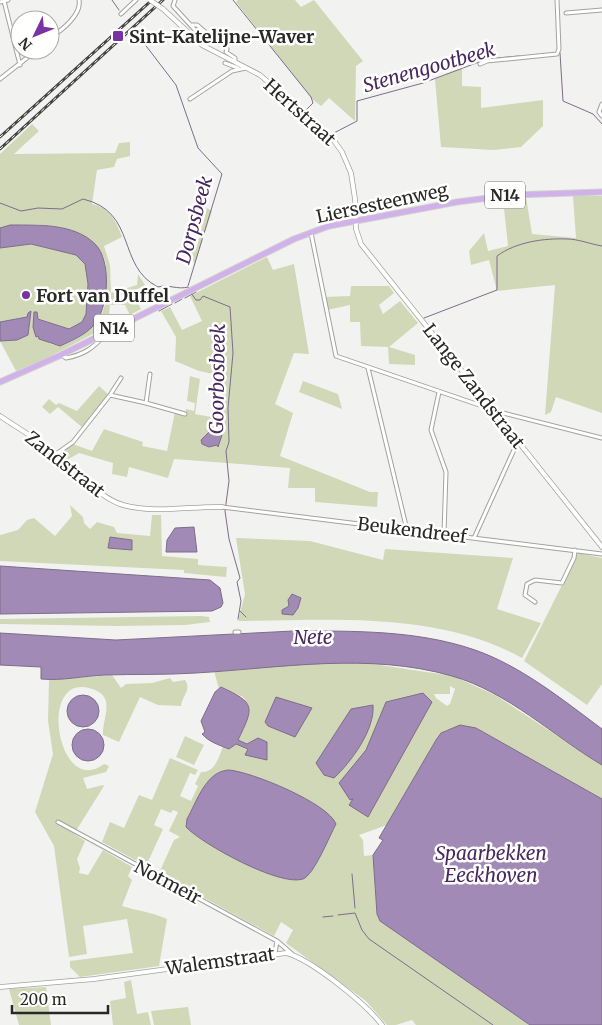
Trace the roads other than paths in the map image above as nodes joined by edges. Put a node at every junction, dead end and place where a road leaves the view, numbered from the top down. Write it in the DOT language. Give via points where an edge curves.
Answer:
graph roads {
  1 [pos="79,0"];
  2 [pos="136,0"];
  3 [pos="150,0"];
  4 [pos="175,0"];
  5 [pos="558,0"];
  6 [pos="4,1"];
  7 [pos="602,10"];
  8 [pos="566,13"];
  9 [pos="120,14"];
  10 [pos="191,25"];
  11 [pos="60,29"];
  12 [pos="212,38"];
  13 [pos="206,48"];
  14 [pos="227,49"];
  15 [pos="26,60"];
  16 [pos="235,62"];
  17 [pos="225,63"];
  18 [pos="480,64"];
  19 [pos="20,65"];
  20 [pos="238,68"];
  21 [pos="247,68"];
  22 [pos="0,79"];
  23 [pos="190,99"];
  24 [pos="602,104"];
  25 [pos="602,116"];
  26 [pos="602,192"];
  27 [pos="355,220"];
  28 [pos="311,232"];
  29 [pos="107,331"];
  30 [pos="61,355"];
  31 [pos="368,368"];
  32 [pos="150,374"];
  33 [pos="122,378"];
  34 [pos="0,382"];
  35 [pos="439,392"];
  36 [pos="110,396"];
  37 [pos="146,403"];
  38 [pos="488,405"];
  39 [pos="185,414"];
  40 [pos="496,414"];
  41 [pos="0,416"];
  42 [pos="602,438"];
  43 [pos="518,441"];
  44 [pos="56,454"];
  45 [pos="225,507"];
  46 [pos="407,530"];
  47 [pos="444,534"];
  48 [pos="474,538"];
  49 [pos="602,547"];
  50 [pos="575,550"];
  51 [pos="602,554"];
  52 [pos="535,602"];
  53 [pos="58,822"];
  54 [pos="277,941"];
  55 [pos="275,953"];
  56 [pos="292,954"];
  57 [pos="0,987"];
  58 [pos="382,1025"];
  1 -- 11 [label="street" via="79,10"];
  2 -- 9 [label="street"];
  3 -- 13 [label="street, Hertstraat, bridge"];
  4 -- 10 [label="street" via="173,6"];
  5 -- 18 [label="street" via="557,54"];
  6 -- 19 [label="street"];
  7 -- 8 [label="street"];
  10 -- 12 [label="street" via="197,24"];
  10 -- 13 [label="street" via="206,42"];
  13 -- 16 [label="street, Hertstraat"];
  14 -- 16 [label="street"];
  15 -- 19 [label="street"];
  16 -- 21 [label="street, Hertstraat"];
  17 -- 20 [label="street, Hertstraat"];
  19 -- 22 [label="street"];
  20 -- 21 [label="street, Hertstraat"];
  20 -- 23 [label="street"];
  21 -- 27 [label="street, Hertstraat" via="260,75 337,145 353,180"];
  24 -- 25 [label="street" via="599,112"];
  26 -- 27 [label="main road, Liersesteenweg / N14" via="484,198"];
  27 -- 28 [label="main road, Liersesteenweg / N14"];
  27 -- 38 [label="street, Lange Zandstraat" via="361,244"];
  28 -- 29 [label="main road, Liersesteenweg / N14"];
  28 -- 31 [label="street" via="334,353 340,359"];
  29 -- 30 [label="main road, N14"];
  29 -- 30 [label="street" via="94,348 76,356 66,358"];
  30 -- 34 [label="main road, N14"];
  31 -- 35 [label="street"];
  31 -- 46 [label="street"];
  32 -- 37 [label="street"];
  33 -- 36 [label="street"];
  35 -- 38 [label="street" via="482,406"];
  35 -- 47 [label="street" via="431,430 446,468"];
  36 -- 37 [label="street"];
  36 -- 44 [label="street" via="73,442"];
  37 -- 39 [label="street"];
  38 -- 40 [label="street, Lange Zandstraat"];
  40 -- 42 [label="street" via="503,413"];
  40 -- 43 [label="street, Lange Zandstraat"];
  41 -- 44 [label="street, Zandstraat"];
  43 -- 48 [label="street"];
  43 -- 49 [label="street, Lange Zandstraat"];
  44 -- 45 [label="street, Zandstraat" via="102,495 123,505 173,509"];
  45 -- 46 [label="street, Beukendreef"];
  46 -- 47 [label="street, Beukendreef"];
  47 -- 48 [label="street, Beukendreef"];
  48 -- 50 [label="street, Beukendreef"];
  50 -- 51 [label="street, Beukendreef"];
  50 -- 52 [label="street" via="562,583 528,582 525,595"];
  53 -- 54 [label="street, Notmeir"];
  54 -- 55 [label="street"];
  54 -- 56 [label="street, Notmeir"];
  55 -- 56 [label="street, Walemstraat"];
  55 -- 57 [label="street, Walemstraat" via="94,979"];
  56 -- 58 [label="street, Notmeir" via="361,1003"];
}
